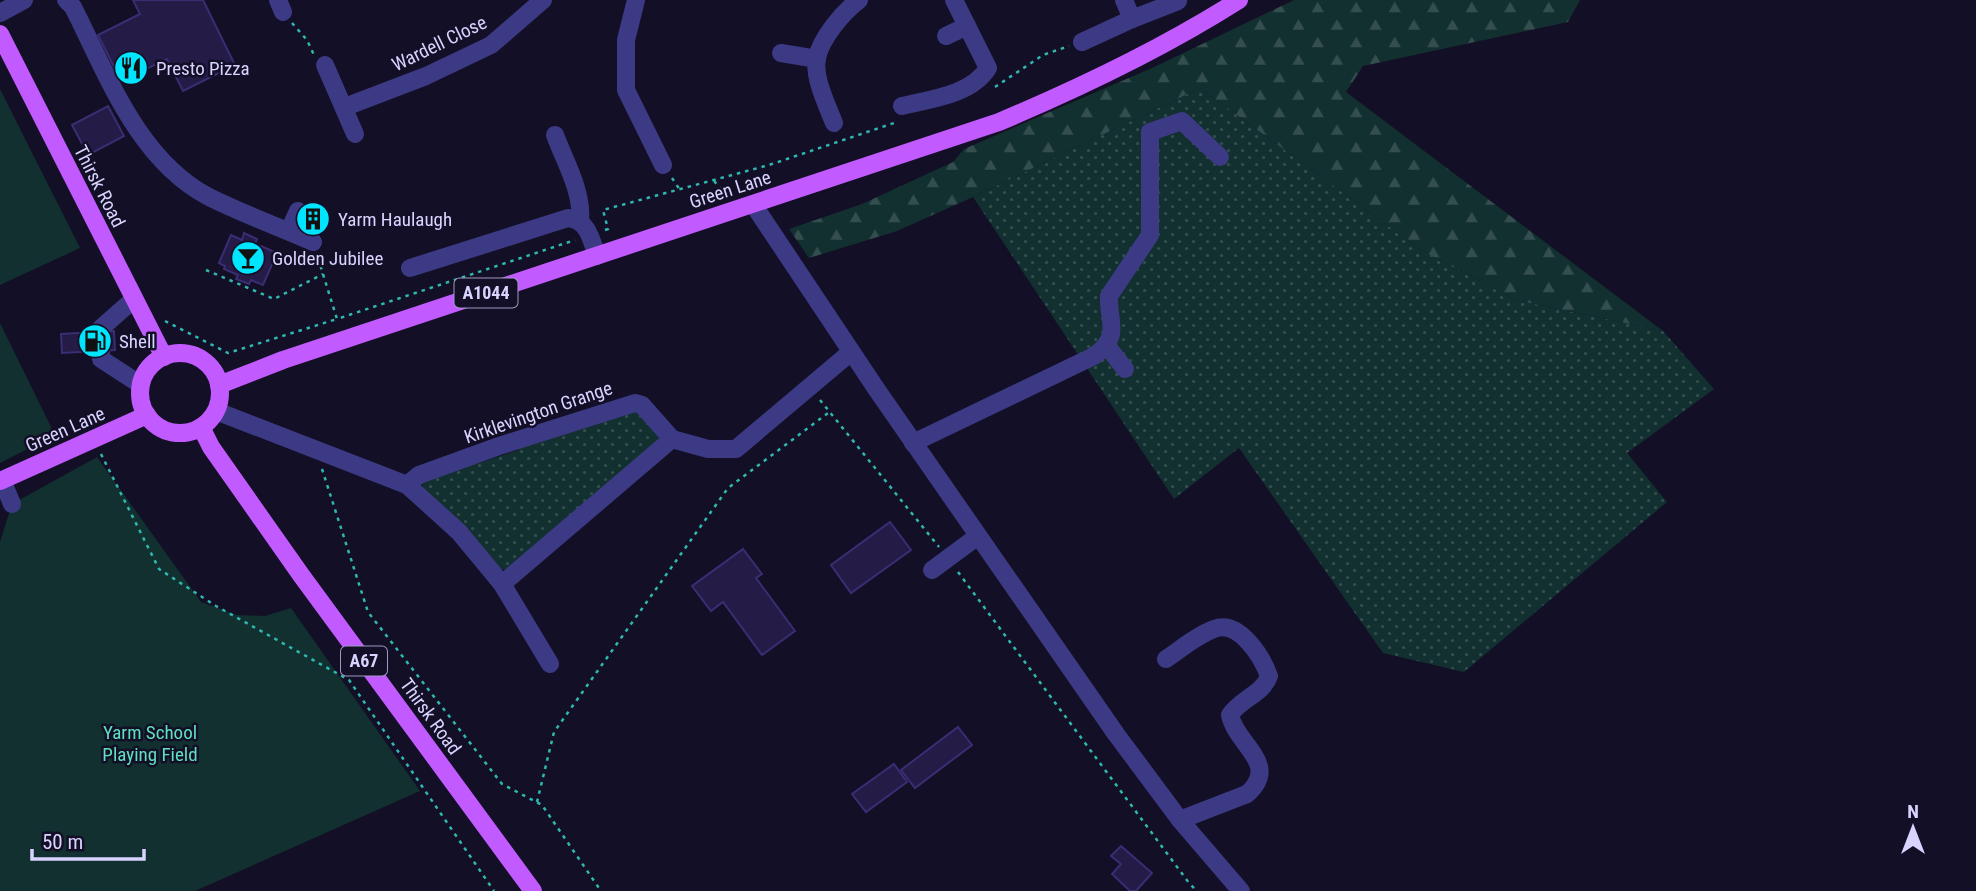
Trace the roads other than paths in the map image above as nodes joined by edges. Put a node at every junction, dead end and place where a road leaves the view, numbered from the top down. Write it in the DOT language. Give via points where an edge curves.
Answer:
graph roads {
  1 [pos="24,0"];
  2 [pos="66,0"];
  3 [pos="543,0"];
  4 [pos="636,0"];
  5 [pos="859,0"];
  6 [pos="954,0"];
  7 [pos="1124,0"];
  8 [pos="1239,0"];
  9 [pos="1178,1"];
  10 [pos="0,13"];
  11 [pos="1132,19"];
  12 [pos="967,26"];
  13 [pos="0,34"];
  14 [pos="946,36"];
  15 [pos="1082,42"];
  16 [pos="781,53"];
  17 [pos="817,58"];
  18 [pos="325,65"];
  19 [pos="345,107"];
  20 [pos="901,113"];
  21 [pos="834,122"];
  22 [pos="355,134"];
  23 [pos="555,135"];
  24 [pos="1220,157"];
  25 [pos="653,159"];
  26 [pos="754,204"];
  27 [pos="298,211"];
  28 [pos="584,228"];
  29 [pos="289,231"];
  30 [pos="313,242"];
  31 [pos="597,256"];
  32 [pos="410,268"];
  33 [pos="138,306"];
  34 [pos="1107,346"];
  35 [pos="851,352"];
  36 [pos="164,356"];
  37 [pos="1125,369"];
  38 [pos="141,385"];
  39 [pos="219,385"];
  40 [pos="216,411"];
  41 [pos="147,415"];
  42 [pos="201,427"];
  43 [pos="672,439"];
  44 [pos="913,443"];
  45 [pos="1,480"];
  46 [pos="407,485"];
  47 [pos="12,504"];
  48 [pos="978,536"];
  49 [pos="932,570"];
  50 [pos="502,584"];
  51 [pos="1166,659"];
  52 [pos="550,664"];
  53 [pos="1180,820"];
  54 [pos="533,891"];
  55 [pos="1241,891"];
  1 -- 10 [label="street"];
  2 -- 29 [label="street" via="129,116 153,150 208,196"];
  3 -- 19 [label="street, Wardell Close" via="491,46"];
  4 -- 25 [label="street" via="626,40 626,90"];
  5 -- 17 [label="street" via="833,26"];
  6 -- 12 [label="street"];
  7 -- 11 [label="street"];
  8 -- 26 [label="main road, Green Lane / A1044" via="1146,55 1059,97 999,122"];
  9 -- 11 [label="street"];
  11 -- 15 [label="street"];
  12 -- 14 [label="street"];
  12 -- 20 [label="street" via="988,68 981,79"];
  13 -- 33 [label="main road, Thirsk Road"];
  16 -- 17 [label="street"];
  17 -- 21 [label="street" via="820,88"];
  18 -- 19 [label="street"];
  19 -- 22 [label="street"];
  23 -- 28 [label="street" via="577,191"];
  24 -- 34 [label="street" via="1182,121 1150,132 1150,234 1109,296 1113,325"];
  26 -- 31 [label="main road, Green Lane / A1044"];
  26 -- 35 [label="street"];
  27 -- 29 [label="street"];
  28 -- 31 [label="street"];
  28 -- 32 [label="street" via="572,218 561,219"];
  29 -- 30 [label="street"];
  31 -- 39 [label="main road, Green Lane / A1044"];
  33 -- 36 [label="main road, Thirsk Road"];
  33 -- 38 [label="street" via="100,329 101,359"];
  34 -- 37 [label="street"];
  34 -- 44 [label="street"];
  35 -- 43 [label="street" via="736,449 708,449"];
  35 -- 44 [label="street"];
  36 -- 38 [label="main road" via="145,373"];
  36 -- 39 [label="main road" via="178,353 205,361"];
  38 -- 41 [label="main road"];
  39 -- 40 [label="main road"];
  40 -- 42 [label="main road"];
  40 -- 46 [label="street"];
  41 -- 42 [label="main road" via="171,432"];
  41 -- 45 [label="main road, Green Lane"];
  42 -- 54 [label="main road, Thirsk Road / A67" via="301,575"];
  43 -- 46 [label="street, Kirklevington Grange" via="642,405 627,404 419,475"];
  43 -- 50 [label="street"];
  44 -- 48 [label="street"];
  45 -- 47 [label="street"];
  46 -- 50 [label="street" via="460,532"];
  48 -- 49 [label="street"];
  48 -- 53 [label="street"];
  50 -- 52 [label="street"];
  51 -- 53 [label="street" via="1217,627 1229,628 1243,636 1269,676 1267,683 1230,715 1260,770 1255,786 1247,794"];
  53 -- 55 [label="street"];
}
